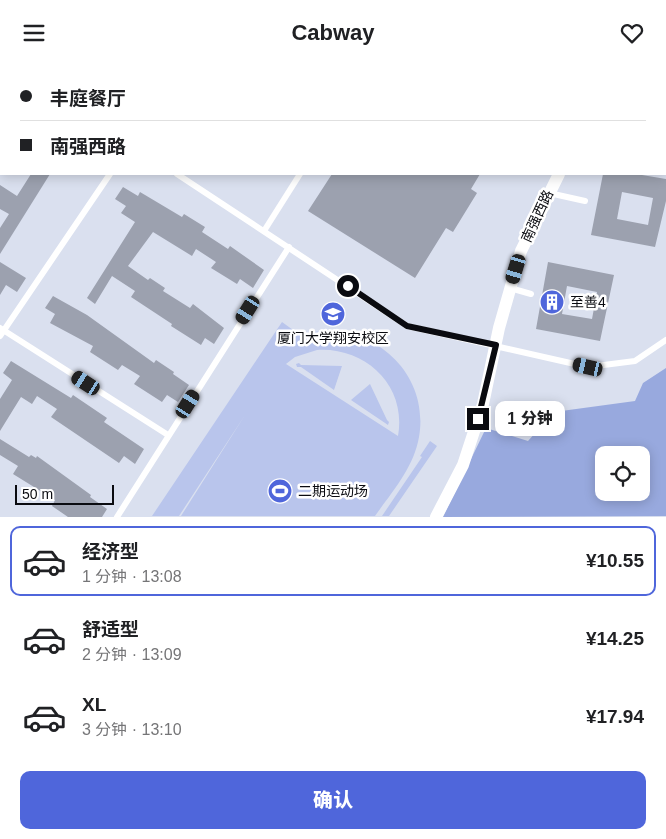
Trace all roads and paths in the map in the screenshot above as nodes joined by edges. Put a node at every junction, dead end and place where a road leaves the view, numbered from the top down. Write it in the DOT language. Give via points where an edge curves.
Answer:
graph roads {
  1 [pos="109,175"];
  2 [pos="179,175"];
  3 [pos="299,175"];
  4 [pos="559,175"];
  5 [pos="549,193"];
  6 [pos="586,201"];
  7 [pos="264,231"];
  8 [pos="289,247"];
  9 [pos="510,288"];
  10 [pos="532,294"];
  11 [pos="1,331"];
  12 [pos="666,340"];
  13 [pos="496,345"];
  14 [pos="168,435"];
  15 [pos="117,517"];
  16 [pos="436,517"];
  1 -- 11 [label="lane"];
  2 -- 7 [label="lane"];
  3 -- 7 [label="lane"];
  4 -- 5 [label="street, 南强西路"];
  5 -- 6 [label="lane"];
  5 -- 9 [label="street, 南强西路" via="521,251"];
  7 -- 8 [label="lane"];
  8 -- 13 [label="lane" via="407,326"];
  8 -- 14 [label="lane"];
  9 -- 10 [label="lane"];
  9 -- 13 [label="street, 南强西路"];
  11 -- 14 [label="lane"];
  12 -- 13 [label="lane" via="636,361 588,367"];
  13 -- 16 [label="street, 南强西路" via="483,404 463,465"];
  14 -- 15 [label="lane"];
}
